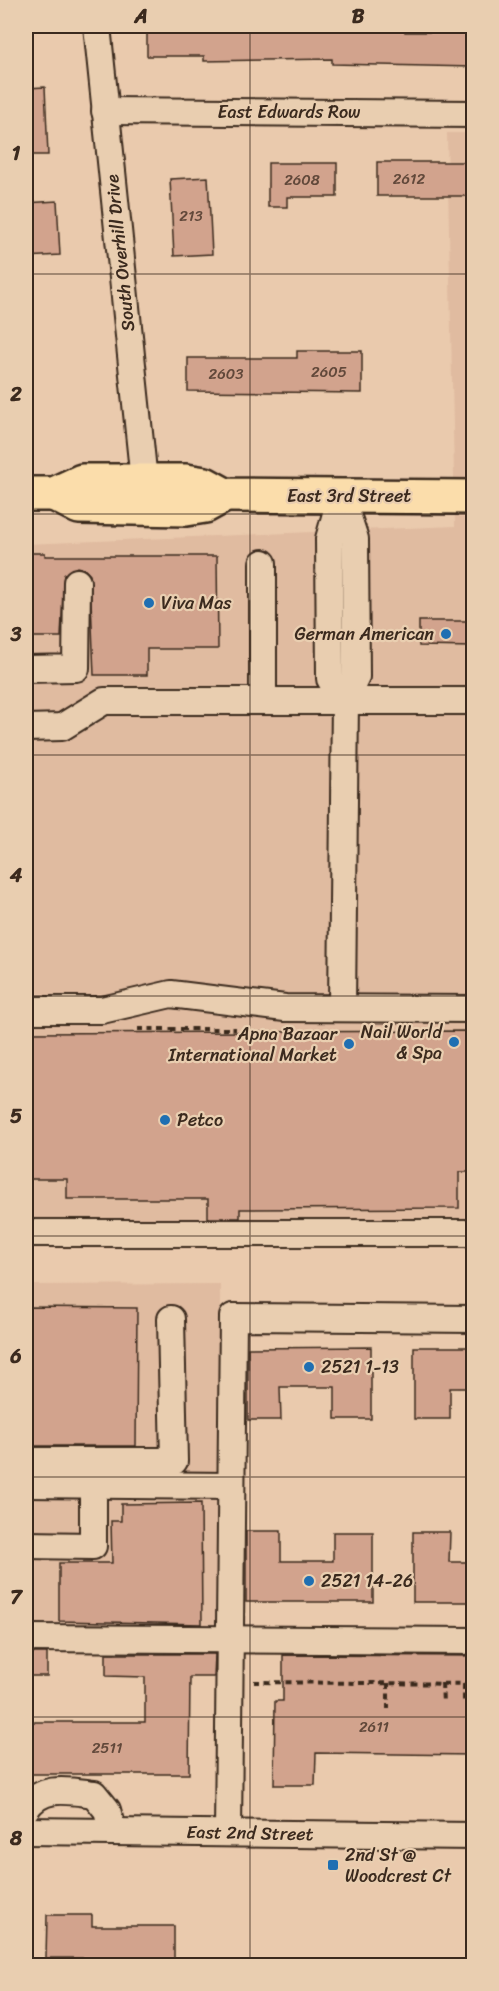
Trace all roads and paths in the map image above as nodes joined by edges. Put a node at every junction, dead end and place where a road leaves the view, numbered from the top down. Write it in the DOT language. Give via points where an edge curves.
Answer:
graph roads {
  1 [pos="97,26"];
  2 [pos="105,111"];
  3 [pos="474,114"];
  4 [pos="144,481"];
  5 [pos="40,494"];
  6 [pos="225,495"];
  7 [pos="341,496"];
  8 [pos="474,497"];
  9 [pos="263,563"];
  10 [pos="77,582"];
  11 [pos="26,669"];
  12 [pos="345,699"];
  13 [pos="263,701"];
  14 [pos="474,701"];
  15 [pos="26,728"];
  16 [pos="342,1008"];
  17 [pos="474,1009"];
  18 [pos="26,1010"];
  19 [pos="26,1233"];
  20 [pos="474,1233"];
  21 [pos="474,1318"];
  22 [pos="171,1319"];
  23 [pos="26,1461"];
  24 [pos="26,1484"];
  25 [pos="93,1485"];
  26 [pos="231,1486"];
  27 [pos="26,1545"];
  28 [pos="26,1638"];
  29 [pos="230,1640"];
  30 [pos="474,1641"];
  31 [pos="230,1682"];
  32 [pos="388,1683"];
  33 [pos="442,1683"];
  34 [pos="464,1684"];
  35 [pos="474,1684"];
  36 [pos="443,1703"];
  37 [pos="464,1703"];
  38 [pos="388,1709"];
  39 [pos="26,1809"];
  40 [pos="26,1831"];
  41 [pos="112,1832"];
  42 [pos="228,1833"];
  43 [pos="474,1836"];
  1 -- 2 [label="street, South Overhill Drive"];
  2 -- 3 [label="street, East Edwards Row"];
  2 -- 4 [label="street, South Overhill Drive"];
  4 -- 5 [label="main road, East 3rd Street" via="82,481"];
  4 -- 6 [label="main road, East 3rd Street" via="199,482"];
  5 -- 6 [label="main road, East 3rd Street" via="83,508 186,509 205,507"];
  6 -- 7 [label="main road, East 3rd Street"];
  7 -- 8 [label="main road, East 3rd Street"];
  7 -- 12 [label="street" via="355,539 356,677"];
  9 -- 13 [label="street"];
  10 -- 11 [label="street" via="76,668"];
  12 -- 13 [label="street"];
  12 -- 14 [label="street"];
  12 -- 16 [label="street"];
  13 -- 15 [label="street" via="104,701 62,727"];
  16 -- 17 [label="street"];
  16 -- 18 [label="street" via="285,1008 171,994 102,1010"];
  19 -- 20 [label="street"];
  21 -- 26 [label="street" via="233,1317"];
  22 -- 23 [label="street" via="174,1461"];
  24 -- 25 [label="street"];
  25 -- 26 [label="street"];
  25 -- 27 [label="street" via="93,1546"];
  26 -- 29 [label="street"];
  28 -- 29 [label="street"];
  29 -- 30 [label="street"];
  29 -- 31 [label="street"];
  31 -- 32 [label="path"];
  31 -- 42 [label="street"];
  32 -- 33 [label="path"];
  32 -- 38 [label="path"];
  33 -- 34 [label="path"];
  33 -- 36 [label="path"];
  34 -- 35 [label="path"];
  34 -- 37 [label="path"];
  39 -- 41 [label="street" via="42,1793 64,1790 94,1794 106,1810"];
  40 -- 41 [label="street, East 2nd Street"];
  41 -- 42 [label="street, East 2nd Street"];
  42 -- 43 [label="street, East 2nd Street"];
}
